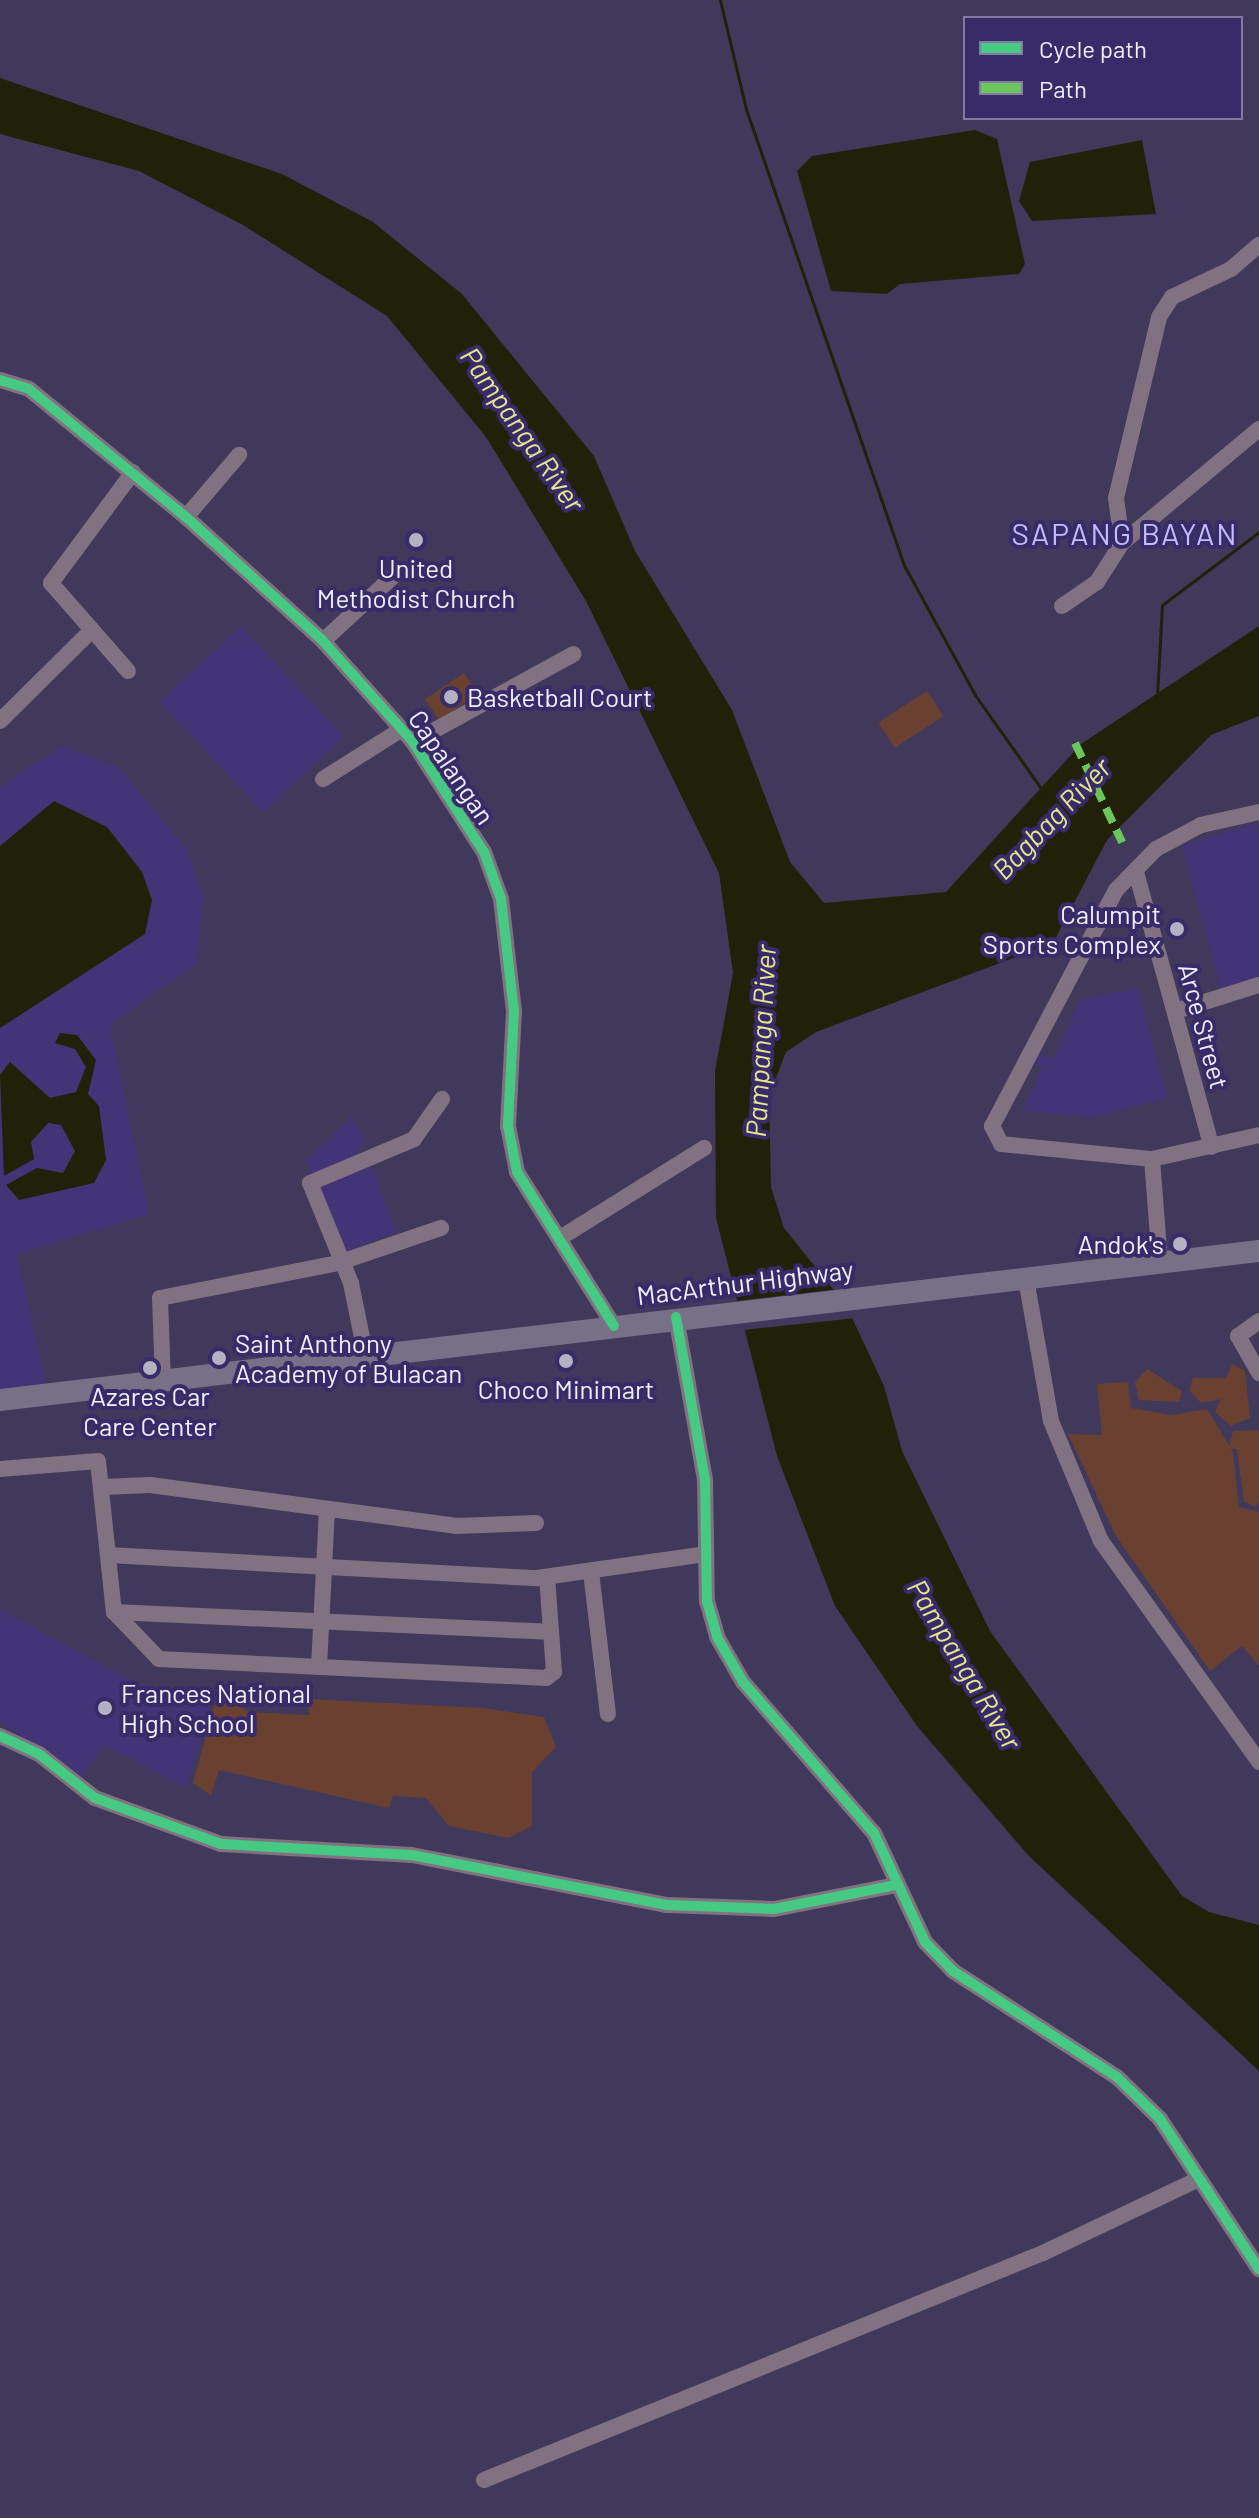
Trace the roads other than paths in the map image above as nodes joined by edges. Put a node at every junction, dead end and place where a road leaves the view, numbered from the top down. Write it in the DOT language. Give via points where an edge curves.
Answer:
graph roads {
  1 [pos="1259,245"];
  2 [pos="0,380"];
  3 [pos="1259,429"];
  4 [pos="239,455"];
  5 [pos="133,472"];
  6 [pos="186,517"];
  7 [pos="1122,543"];
  8 [pos="400,570"];
  9 [pos="1062,606"];
  10 [pos="92,630"];
  11 [pos="323,641"];
  12 [pos="574,654"];
  13 [pos="128,671"];
  14 [pos="0,721"];
  15 [pos="408,735"];
  16 [pos="323,779"];
  17 [pos="1259,812"];
  18 [pos="1136,872"];
  19 [pos="1259,985"];
  20 [pos="1176,1011"];
  21 [pos="442,1099"];
  22 [pos="1259,1135"];
  23 [pos="1212,1147"];
  24 [pos="704,1148"];
  25 [pos="1152,1159"];
  26 [pos="441,1228"];
  27 [pos="560,1238"];
  28 [pos="1259,1251"];
  29 [pos="338,1263"];
  30 [pos="1160,1263"];
  31 [pos="1020,1279"];
  32 [pos="676,1317"];
  33 [pos="1259,1321"];
  34 [pos="614,1326"];
  35 [pos="366,1357"];
  36 [pos="1259,1373"];
  37 [pos="163,1383"];
  38 [pos="0,1400"];
  39 [pos="0,1469"];
  40 [pos="102,1487"];
  41 [pos="327,1511"];
  42 [pos="536,1523"];
  43 [pos="705,1554"];
  44 [pos="108,1555"];
  45 [pos="323,1567"];
  46 [pos="591,1572"];
  47 [pos="547,1577"];
  48 [pos="114,1612"];
  49 [pos="320,1621"];
  50 [pos="551,1632"];
  51 [pos="319,1667"];
  52 [pos="608,1714"];
  53 [pos="0,1736"];
  54 [pos="1259,1762"];
  55 [pos="896,1885"];
  56 [pos="1199,2179"];
  57 [pos="1259,2269"];
  58 [pos="484,2480"];
  1 -- 7 [label="street" via="1231,269 1172,297 1159,317 1116,498"];
  2 -- 5 [label="street, Capalangan" via="29,389"];
  3 -- 7 [label="street"];
  4 -- 6 [label="street"];
  5 -- 6 [label="street, Capalangan"];
  5 -- 10 [label="street" via="51,583"];
  6 -- 11 [label="street, Capalangan"];
  7 -- 9 [label="street" via="1097,582"];
  8 -- 11 [label="street"];
  10 -- 13 [label="street"];
  10 -- 14 [label="street"];
  11 -- 15 [label="street, Capalangan"];
  12 -- 15 [label="street"];
  15 -- 16 [label="street"];
  15 -- 27 [label="street, Capalangan" via="484,852 501,899 514,1011 508,1126 517,1172 540,1218"];
  17 -- 18 [label="street" via="1201,825 1156,849"];
  18 -- 20 [label="street, Arce Street"];
  18 -- 25 [label="street" via="1107,903 992,1126 1001,1144"];
  19 -- 20 [label="street"];
  20 -- 23 [label="street, Arce Street"];
  21 -- 29 [label="street" via="414,1139 310,1183"];
  22 -- 23 [label="street"];
  23 -- 25 [label="street"];
  24 -- 27 [label="street"];
  25 -- 30 [label="street"];
  26 -- 29 [label="street"];
  27 -- 34 [label="street, Capalangan"];
  28 -- 30 [label="highway, MacArthur Highway"];
  29 -- 35 [label="street" via="351,1283"];
  29 -- 37 [label="street" via="160,1298"];
  30 -- 31 [label="highway, MacArthur Highway"];
  31 -- 32 [label="highway, MacArthur Highway"];
  31 -- 54 [label="street" via="1051,1421 1101,1541"];
  32 -- 34 [label="highway, MacArthur Highway"];
  32 -- 43 [label="street" via="702,1454"];
  33 -- 36 [label="street" via="1238,1336"];
  34 -- 35 [label="highway, MacArthur Highway"];
  35 -- 37 [label="highway, MacArthur Highway"];
  37 -- 38 [label="highway, MacArthur Highway"];
  39 -- 40 [label="street" via="98,1461"];
  40 -- 41 [label="street" via="150,1485"];
  40 -- 44 [label="street"];
  41 -- 42 [label="street" via="457,1526"];
  41 -- 45 [label="street"];
  43 -- 46 [label="street"];
  43 -- 55 [label="street" via="717,1637 743,1682 874,1833"];
  44 -- 45 [label="street"];
  44 -- 48 [label="street"];
  45 -- 47 [label="street"];
  45 -- 49 [label="street"];
  46 -- 47 [label="street"];
  46 -- 52 [label="street"];
  47 -- 50 [label="street"];
  48 -- 49 [label="street"];
  48 -- 51 [label="street" via="159,1659"];
  49 -- 50 [label="street"];
  49 -- 51 [label="street"];
  50 -- 51 [label="street" via="554,1672 546,1678"];
  53 -- 55 [label="street" via="39,1754 95,1798 221,1844 428,1857 667,1905 774,1909"];
  55 -- 56 [label="street" via="925,1942 953,1971 1117,2077 1160,2119"];
  56 -- 57 [label="street"];
  56 -- 58 [label="street" via="985,2277"];
}
